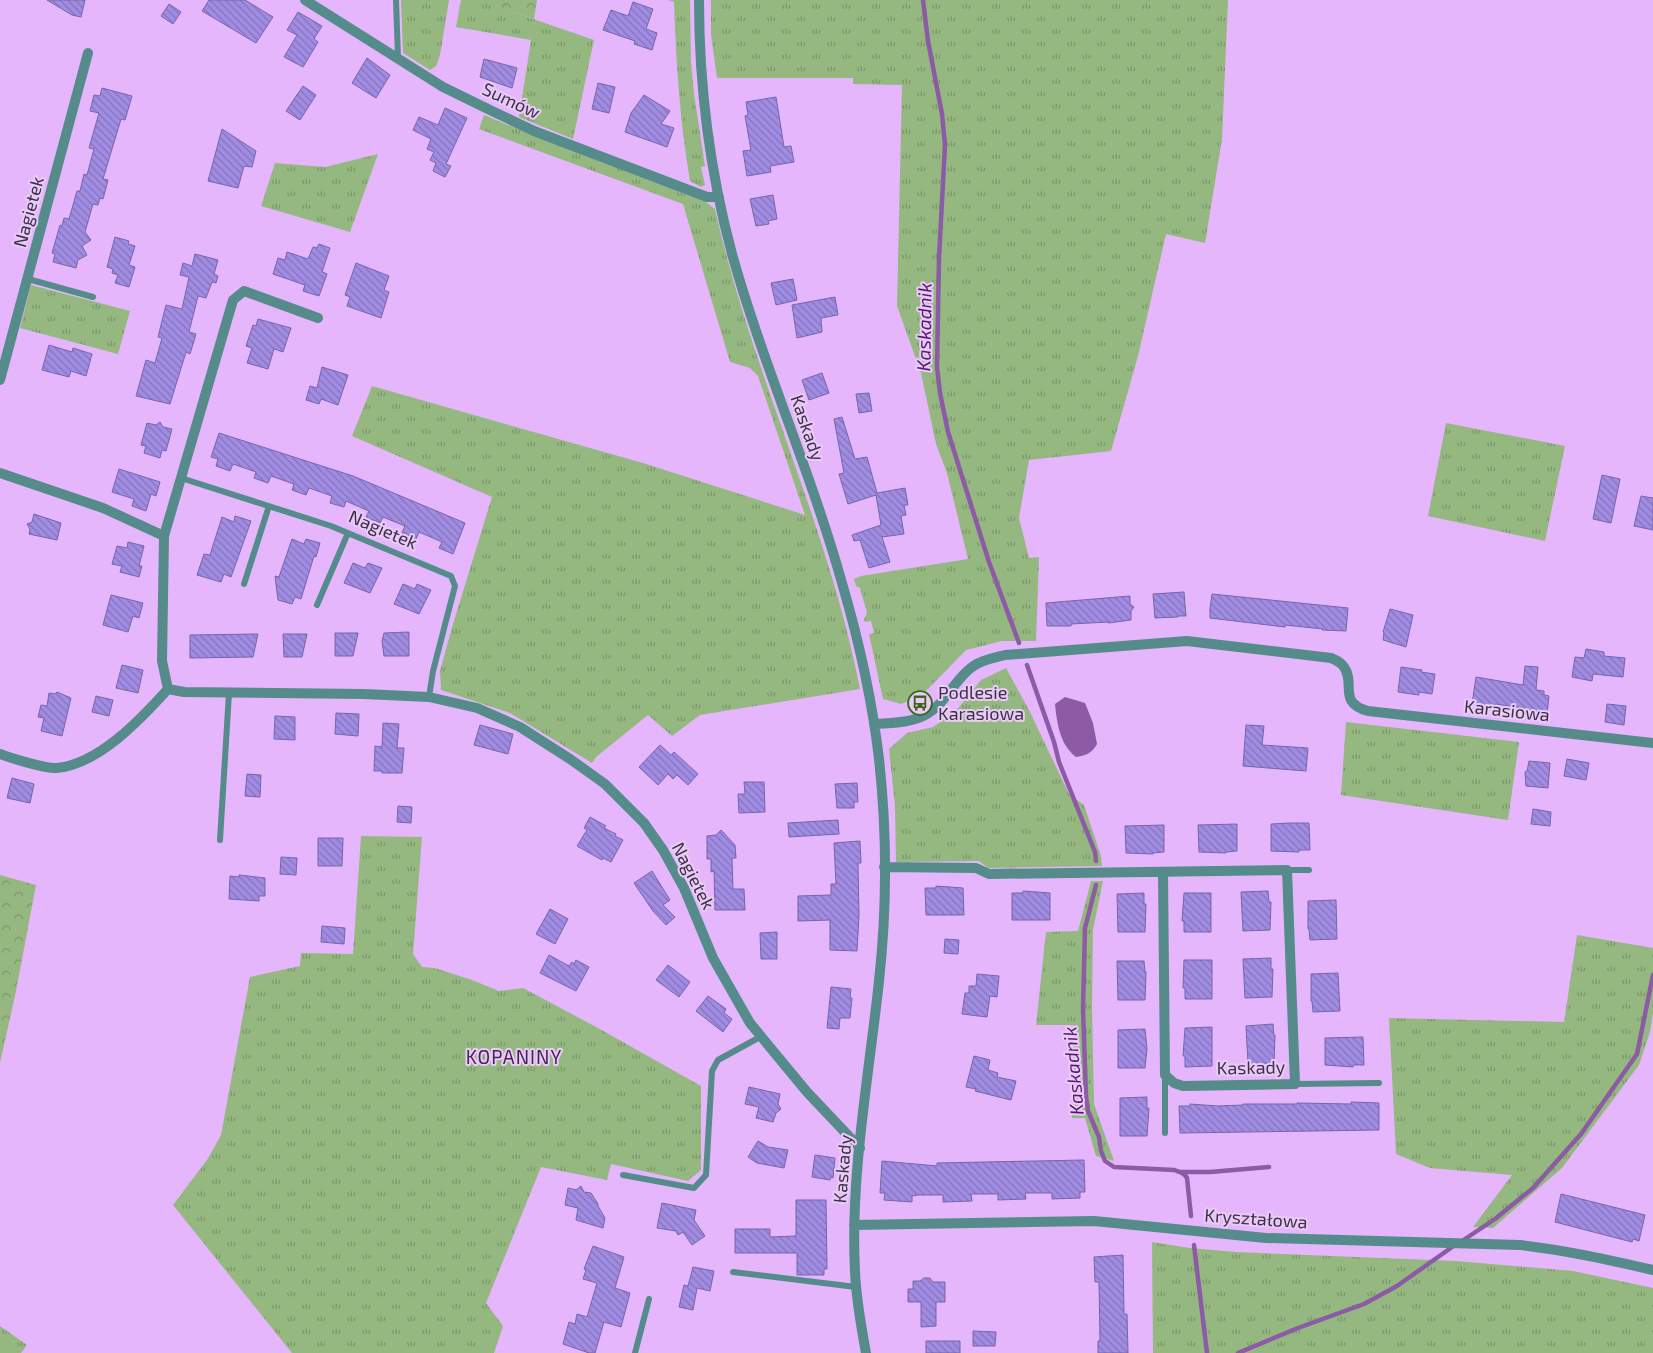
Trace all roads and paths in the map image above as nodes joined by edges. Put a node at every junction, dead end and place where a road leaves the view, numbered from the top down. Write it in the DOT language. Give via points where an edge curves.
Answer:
graph roads {
  1 [pos="305,0"];
  2 [pos="396,0"];
  3 [pos="699,0"];
  4 [pos="88,53"];
  5 [pos="398,58"];
  6 [pos="719,197"];
  7 [pos="28,279"];
  8 [pos="93,297"];
  9 [pos="318,318"];
  10 [pos="0,380"];
  11 [pos="0,473"];
  12 [pos="181,478"];
  13 [pos="269,506"];
  14 [pos="348,533"];
  15 [pos="164,536"];
  16 [pos="244,584"];
  17 [pos="317,605"];
  18 [pos="168,689"];
  19 [pos="229,693"];
  20 [pos="429,697"];
  21 [pos="874,724"];
  22 [pos="1653,743"];
  23 [pos="0,754"];
  24 [pos="220,840"];
  25 [pos="884,867"];
  26 [pos="1287,870"];
  27 [pos="1309,870"];
  28 [pos="1163,873"];
  29 [pos="760,1037"];
  30 [pos="1165,1075"];
  31 [pos="1378,1083"];
  32 [pos="1295,1084"];
  33 [pos="1165,1133"];
  34 [pos="860,1148"];
  35 [pos="623,1176"];
  36 [pos="854,1225"];
  37 [pos="1653,1270"];
  38 [pos="733,1272"];
  39 [pos="856,1287"];
  40 [pos="650,1299"];
  41 [pos="635,1353"];
  42 [pos="866,1353"];
  1 -- 5 [label="street, Sumów"];
  2 -- 5 [label="lane"];
  3 -- 6 [label="street, Kaskady" via="705,105"];
  4 -- 7 [label="street, Nagietek"];
  5 -- 6 [label="street, Sumów" via="443,87 534,131 707,197"];
  6 -- 21 [label="street, Kaskady" via="749,308 841,579 856,632"];
  7 -- 8 [label="lane"];
  7 -- 10 [label="street, Nagietek"];
  9 -- 12 [label="street" via="244,291 232,300"];
  11 -- 15 [label="street" via="103,508"];
  12 -- 13 [label="lane, Nagietek"];
  12 -- 15 [label="street"];
  13 -- 14 [label="lane, Nagietek"];
  13 -- 16 [label="lane"];
  14 -- 17 [label="lane"];
  14 -- 20 [label="lane, Nagietek" via="451,576 455,586"];
  15 -- 18 [label="street" via="162,661"];
  18 -- 19 [label="street, Nagietek"];
  18 -- 23 [label="street" via="109,745 79,763 55,768"];
  19 -- 20 [label="street, Nagietek"];
  19 -- 24 [label="lane"];
  20 -- 29 [label="street, Nagietek" via="477,708 520,727 605,784 644,822 684,888 713,958"];
  21 -- 22 [label="street, Karasiowa" via="914,720 926,715 973,666 1005,655 1188,641 1331,658 1346,671 1351,699 1358,708"];
  21 -- 25 [label="street, Kaskady"];
  25 -- 28 [label="street" via="976,868 988,874"];
  25 -- 34 [label="street, Kaskady" via="885,912 880,978"];
  26 -- 27 [label="lane"];
  26 -- 28 [label="street"];
  26 -- 32 [label="street, Kaskady"];
  28 -- 30 [label="street"];
  29 -- 34 [label="street, Nagietek"];
  29 -- 35 [label="lane" via="718,1060 712,1071 706,1175 694,1188"];
  30 -- 32 [label="street, Kaskady" via="1183,1086"];
  30 -- 33 [label="lane"];
  31 -- 32 [label="lane"];
  34 -- 36 [label="street, Kaskady"];
  36 -- 37 [label="street, Kryształowa" via="1094,1221 1266,1238 1520,1245 1558,1249"];
  36 -- 39 [label="street, Kaskady"];
  38 -- 39 [label="lane"];
  39 -- 42 [label="street, Kaskady"];
  40 -- 41 [label="lane"];
}
